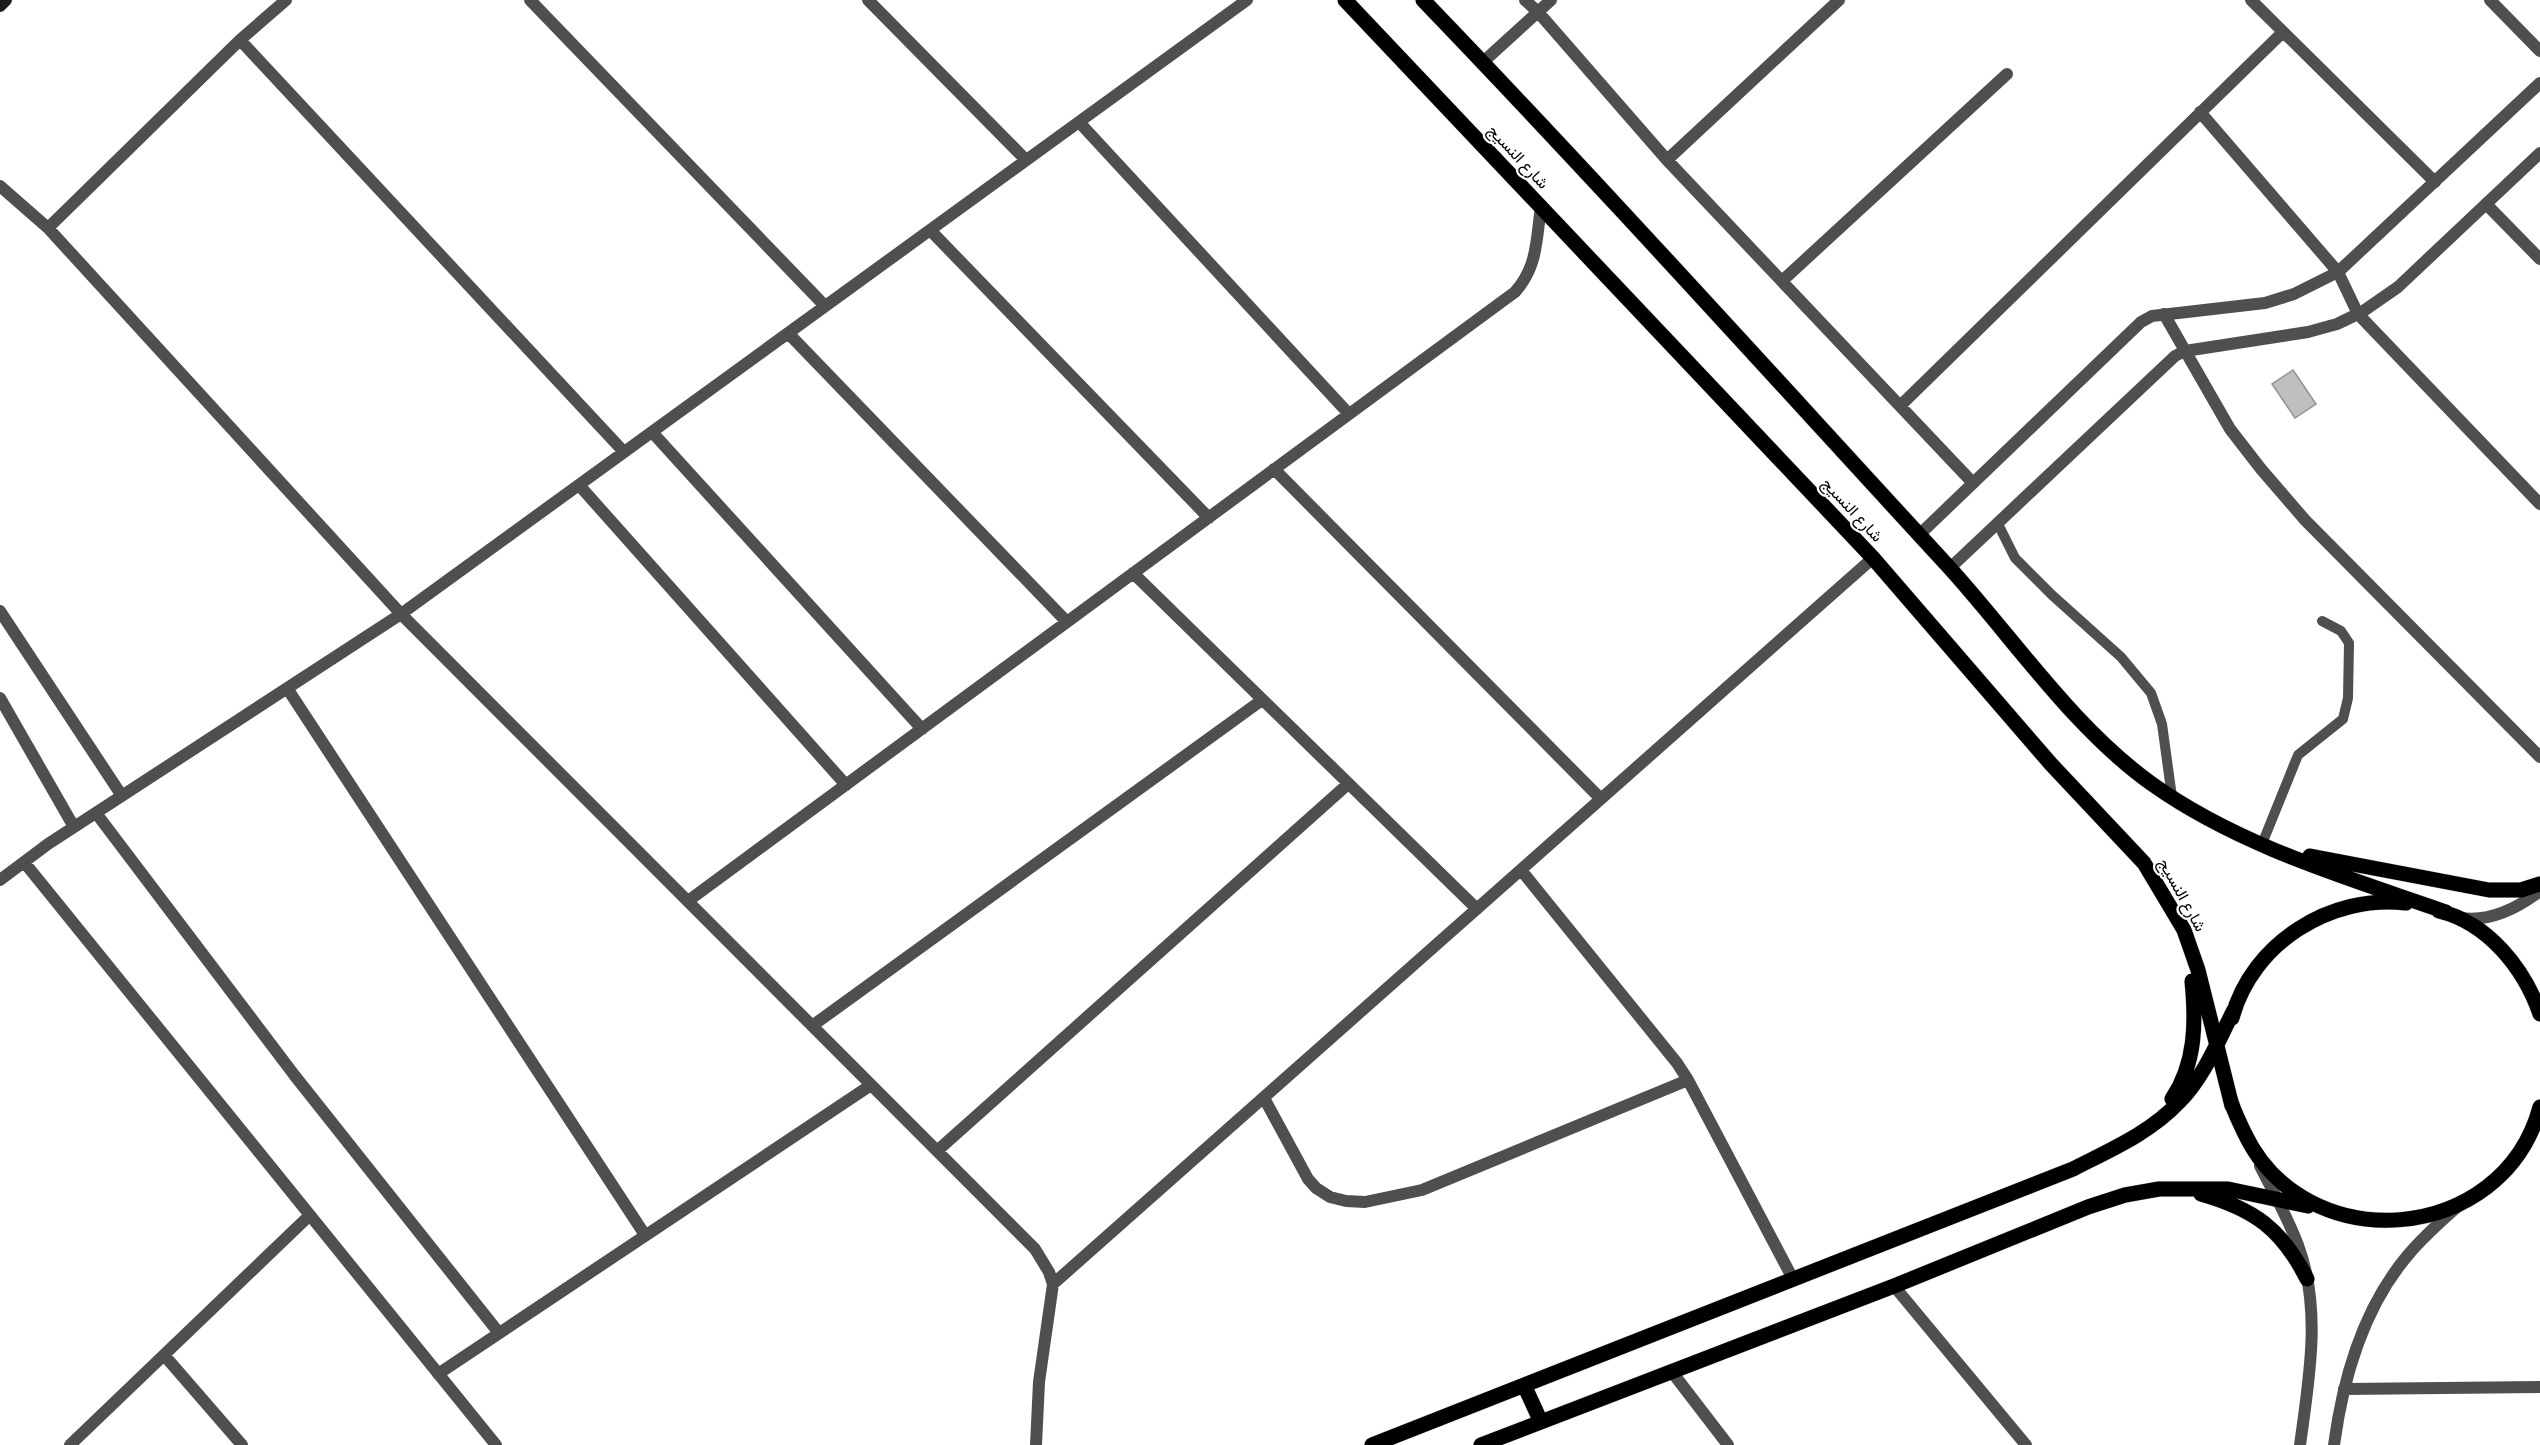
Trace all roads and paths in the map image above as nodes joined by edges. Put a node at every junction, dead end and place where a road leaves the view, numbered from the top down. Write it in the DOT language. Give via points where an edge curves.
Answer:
graph roads {
  1 [pos="6,0"];
  2 [pos="286,0"];
  3 [pos="530,0"];
  4 [pos="868,0"];
  5 [pos="1247,0"];
  6 [pos="1345,0"];
  7 [pos="1423,0"];
  8 [pos="1525,0"];
  9 [pos="1551,0"];
  10 [pos="1839,0"];
  11 [pos="2251,0"];
  12 [pos="2490,0"];
  13 [pos="0,6"];
  14 [pos="1538,12"];
  15 [pos="2283,32"];
  16 [pos="240,40"];
  17 [pos="2540,51"];
  18 [pos="1483,62"];
  19 [pos="2007,74"];
  20 [pos="2540,83"];
  21 [pos="2200,112"];
  22 [pos="1079,122"];
  23 [pos="2540,153"];
  24 [pos="1026,160"];
  25 [pos="1667,160"];
  26 [pos="2435,182"];
  27 [pos="0,186"];
  28 [pos="2486,204"];
  29 [pos="1541,207"];
  30 [pos="48,228"];
  31 [pos="930,230"];
  32 [pos="2540,259"];
  33 [pos="2338,272"];
  34 [pos="1782,281"];
  35 [pos="825,306"];
  36 [pos="2164,314"];
  37 [pos="2358,314"];
  38 [pos="788,333"];
  39 [pos="2185,351"];
  40 [pos="1900,406"];
  41 [pos="1349,414"];
  42 [pos="652,432"];
  43 [pos="624,452"];
  44 [pos="1274,470"];
  45 [pos="1973,483"];
  46 [pos="579,485"];
  47 [pos="2540,504"];
  48 [pos="1209,518"];
  49 [pos="1998,524"];
  50 [pos="1919,535"];
  51 [pos="1873,558"];
  52 [pos="1950,568"];
  53 [pos="1133,573"];
  54 [pos="0,611"];
  55 [pos="401,614"];
  56 [pos="2322,621"];
  57 [pos="1067,622"];
  58 [pos="287,688"];
  59 [pos="0,698"];
  60 [pos="1262,700"];
  61 [pos="921,729"];
  62 [pos="2540,757"];
  63 [pos="1348,784"];
  64 [pos="846,785"];
  65 [pos="122,796"];
  66 [pos="2172,797"];
  67 [pos="1601,799"];
  68 [pos="96,813"];
  69 [pos="74,827"];
  70 [pos="2266,846"];
  71 [pos="24,862"];
  72 [pos="1521,870"];
  73 [pos="0,880"];
  74 [pos="2540,884"];
  75 [pos="2540,891"];
  76 [pos="688,901"];
  77 [pos="1477,909"];
  78 [pos="2451,915"];
  79 [pos="2184,930"];
  80 [pos="2507,955"];
  81 [pos="2540,986"];
  82 [pos="2234,1010"];
  83 [pos="2540,1014"];
  84 [pos="812,1026"];
  85 [pos="2216,1046"];
  86 [pos="1688,1080"];
  87 [pos="871,1085"];
  88 [pos="1263,1098"];
  89 [pos="2232,1106"];
  90 [pos="2540,1107"];
  91 [pos="2155,1123"];
  92 [pos="2540,1136"];
  93 [pos="2251,1148"];
  94 [pos="937,1151"];
  95 [pos="2518,1154"];
  96 [pos="2159,1189"];
  97 [pos="2276,1198"];
  98 [pos="2460,1204"];
  99 [pos="2334,1213"];
  100 [pos="310,1215"];
  101 [pos="645,1235"];
  102 [pos="1793,1279"];
  103 [pos="2307,1279"];
  104 [pos="1053,1284"];
  105 [pos="1894,1286"];
  106 [pos="499,1333"];
  107 [pos="164,1355"];
  108 [pos="1672,1372"];
  109 [pos="438,1374"];
  110 [pos="1524,1385"];
  111 [pos="2540,1387"];
  112 [pos="2344,1389"];
  113 [pos="1541,1422"];
  114 [pos="78,1442"];
  115 [pos="242,1445"];
  116 [pos="496,1445"];
  117 [pos="1036,1445"];
  118 [pos="1372,1445"];
  119 [pos="1481,1445"];
  120 [pos="1728,1445"];
  121 [pos="2026,1445"];
  122 [pos="2300,1445"];
  123 [pos="2334,1445"];
  1 -- 13 [label="main road"];
  2 -- 16 [label="street"];
  3 -- 35 [label="street"];
  4 -- 24 [label="street"];
  5 -- 22 [label="street"];
  6 -- 29 [label="main road, شارع النسيج"];
  7 -- 18 [label="main road, شارع النسيج"];
  8 -- 14 [label="street"];
  9 -- 14 [label="street"];
  10 -- 25 [label="street"];
  11 -- 15 [label="street"];
  12 -- 17 [label="street"];
  14 -- 18 [label="street"];
  14 -- 25 [label="street"];
  15 -- 21 [label="street"];
  15 -- 26 [label="street"];
  16 -- 30 [label="street"];
  16 -- 43 [label="street"];
  18 -- 50 [label="main road, شارع النسيج"];
  19 -- 34 [label="street"];
  20 -- 26 [label="street"];
  21 -- 33 [label="street"];
  21 -- 40 [label="street"];
  22 -- 24 [label="street"];
  22 -- 41 [label="street"];
  23 -- 28 [label="street"];
  24 -- 31 [label="street"];
  25 -- 34 [label="street"];
  26 -- 33 [label="street"];
  27 -- 30 [label="street"];
  28 -- 32 [label="street"];
  28 -- 37 [label="street" via="2398,287"];
  29 -- 41 [label="street" via="1535,256 1519,288"];
  29 -- 51 [label="main road, شارع النسيج"];
  30 -- 55 [label="street"];
  31 -- 35 [label="street"];
  31 -- 48 [label="street"];
  33 -- 36 [label="street" via="2294,294 2265,303"];
  33 -- 37 [label="street"];
  34 -- 40 [label="street"];
  35 -- 38 [label="street"];
  36 -- 39 [label="street"];
  36 -- 45 [label="street" via="2152,315 2129,332"];
  37 -- 39 [label="street" via="2308,332"];
  37 -- 47 [label="street"];
  38 -- 42 [label="street"];
  38 -- 57 [label="street"];
  39 -- 49 [label="street" via="2175,356"];
  39 -- 62 [label="street" via="2230,429 2305,520"];
  40 -- 45 [label="street"];
  41 -- 44 [label="street"];
  42 -- 43 [label="street"];
  42 -- 61 [label="street"];
  43 -- 46 [label="street"];
  44 -- 48 [label="street"];
  44 -- 67 [label="street"];
  45 -- 50 [label="street"];
  46 -- 55 [label="street"];
  46 -- 64 [label="street"];
  48 -- 53 [label="street"];
  49 -- 52 [label="street"];
  49 -- 66 [label="lane" via="2015,558 2121,657 2151,693 2162,724"];
  50 -- 52 [label="main road, شارع النسيج"];
  51 -- 67 [label="street"];
  51 -- 79 [label="main road, شارع النسيج" via="2050,763 2144,863"];
  52 -- 66 [label="main road, شارع النسيج" via="2100,742"];
  53 -- 57 [label="street"];
  53 -- 60 [label="street"];
  54 -- 65 [label="street"];
  55 -- 58 [label="street"];
  55 -- 76 [label="street"];
  56 -- 70 [label="lane" via="2341,631 2349,644 2348,698 2343,719 2298,755"];
  57 -- 61 [label="street"];
  58 -- 65 [label="street"];
  58 -- 101 [label="street"];
  59 -- 69 [label="street"];
  60 -- 63 [label="street"];
  60 -- 84 [label="street"];
  61 -- 64 [label="street"];
  63 -- 77 [label="street"];
  63 -- 94 [label="street"];
  64 -- 76 [label="street"];
  65 -- 68 [label="street"];
  66 -- 70 [label="main road, شارع النسيج"];
  67 -- 72 [label="street"];
  68 -- 69 [label="street"];
  68 -- 106 [label="street" via="295,1076"];
  69 -- 71 [label="street"];
  70 -- 74 [label="main road" via="2489,891 2521,890"];
  70 -- 78 [label="main road, شارع النسيج"];
  71 -- 73 [label="street"];
  71 -- 100 [label="street"];
  72 -- 77 [label="street"];
  72 -- 86 [label="street"];
  75 -- 78 [label="street" via="2511,910 2492,916 2474,920"];
  76 -- 84 [label="street"];
  77 -- 88 [label="street"];
  78 -- 80 [label="main road" via="2475,927"];
  78 -- 82 [label="main road" via="2404,902 2360,903 2319,916 2282,939 2253,971"];
  79 -- 85 [label="main road, شارع النسيج"];
  79 -- 91 [label="main road" via="2193,1001 2190,1063 2179,1088"];
  80 -- 81 [label="main road"];
  80 -- 83 [label="main road" via="2522,975"];
  82 -- 85 [label="main road"];
  82 -- 89 [label="main road" via="2225,1058"];
  84 -- 87 [label="street"];
  85 -- 89 [label="main road, شارع النسيج"];
  85 -- 91 [label="main road" via="2195,1082"];
  86 -- 88 [label="street" via="1422,1190 1365,1202 1330,1197 1316,1188"];
  86 -- 102 [label="street"];
  87 -- 94 [label="street"];
  87 -- 101 [label="street"];
  88 -- 104 [label="street"];
  89 -- 93 [label="main road"];
  90 -- 95 [label="main road"];
  91 -- 102 [label="main road" via="2073,1169"];
  92 -- 95 [label="main road"];
  93 -- 97 [label="street"];
  93 -- 99 [label="main road" via="2274,1176 2302,1198"];
  94 -- 104 [label="street" via="1035,1250"];
  95 -- 98 [label="main road" via="2492,1182"];
  96 -- 97 [label="main road" via="2228,1189"];
  96 -- 103 [label="main road" via="2227,1201 2255,1216 2294,1254"];
  96 -- 105 [label="main road" via="2088,1207"];
  97 -- 99 [label="main road"];
  97 -- 103 [label="street" via="2298,1245"];
  98 -- 99 [label="main road" via="2419,1218 2376,1221"];
  98 -- 112 [label="street" via="2413,1249 2393,1276 2360,1339"];
  100 -- 107 [label="street"];
  100 -- 109 [label="street"];
  101 -- 106 [label="street"];
  102 -- 110 [label="main road"];
  103 -- 122 [label="street" via="2310,1362"];
  104 -- 117 [label="street" via="1039,1382"];
  105 -- 108 [label="main road"];
  105 -- 121 [label="street"];
  106 -- 109 [label="street"];
  107 -- 114 [label="street"];
  107 -- 115 [label="street"];
  108 -- 113 [label="main road"];
  108 -- 120 [label="street"];
  109 -- 116 [label="street"];
  110 -- 113 [label="main road"];
  110 -- 118 [label="main road"];
  111 -- 112 [label="street"];
  112 -- 123 [label="street"];
  113 -- 119 [label="main road"];
}
